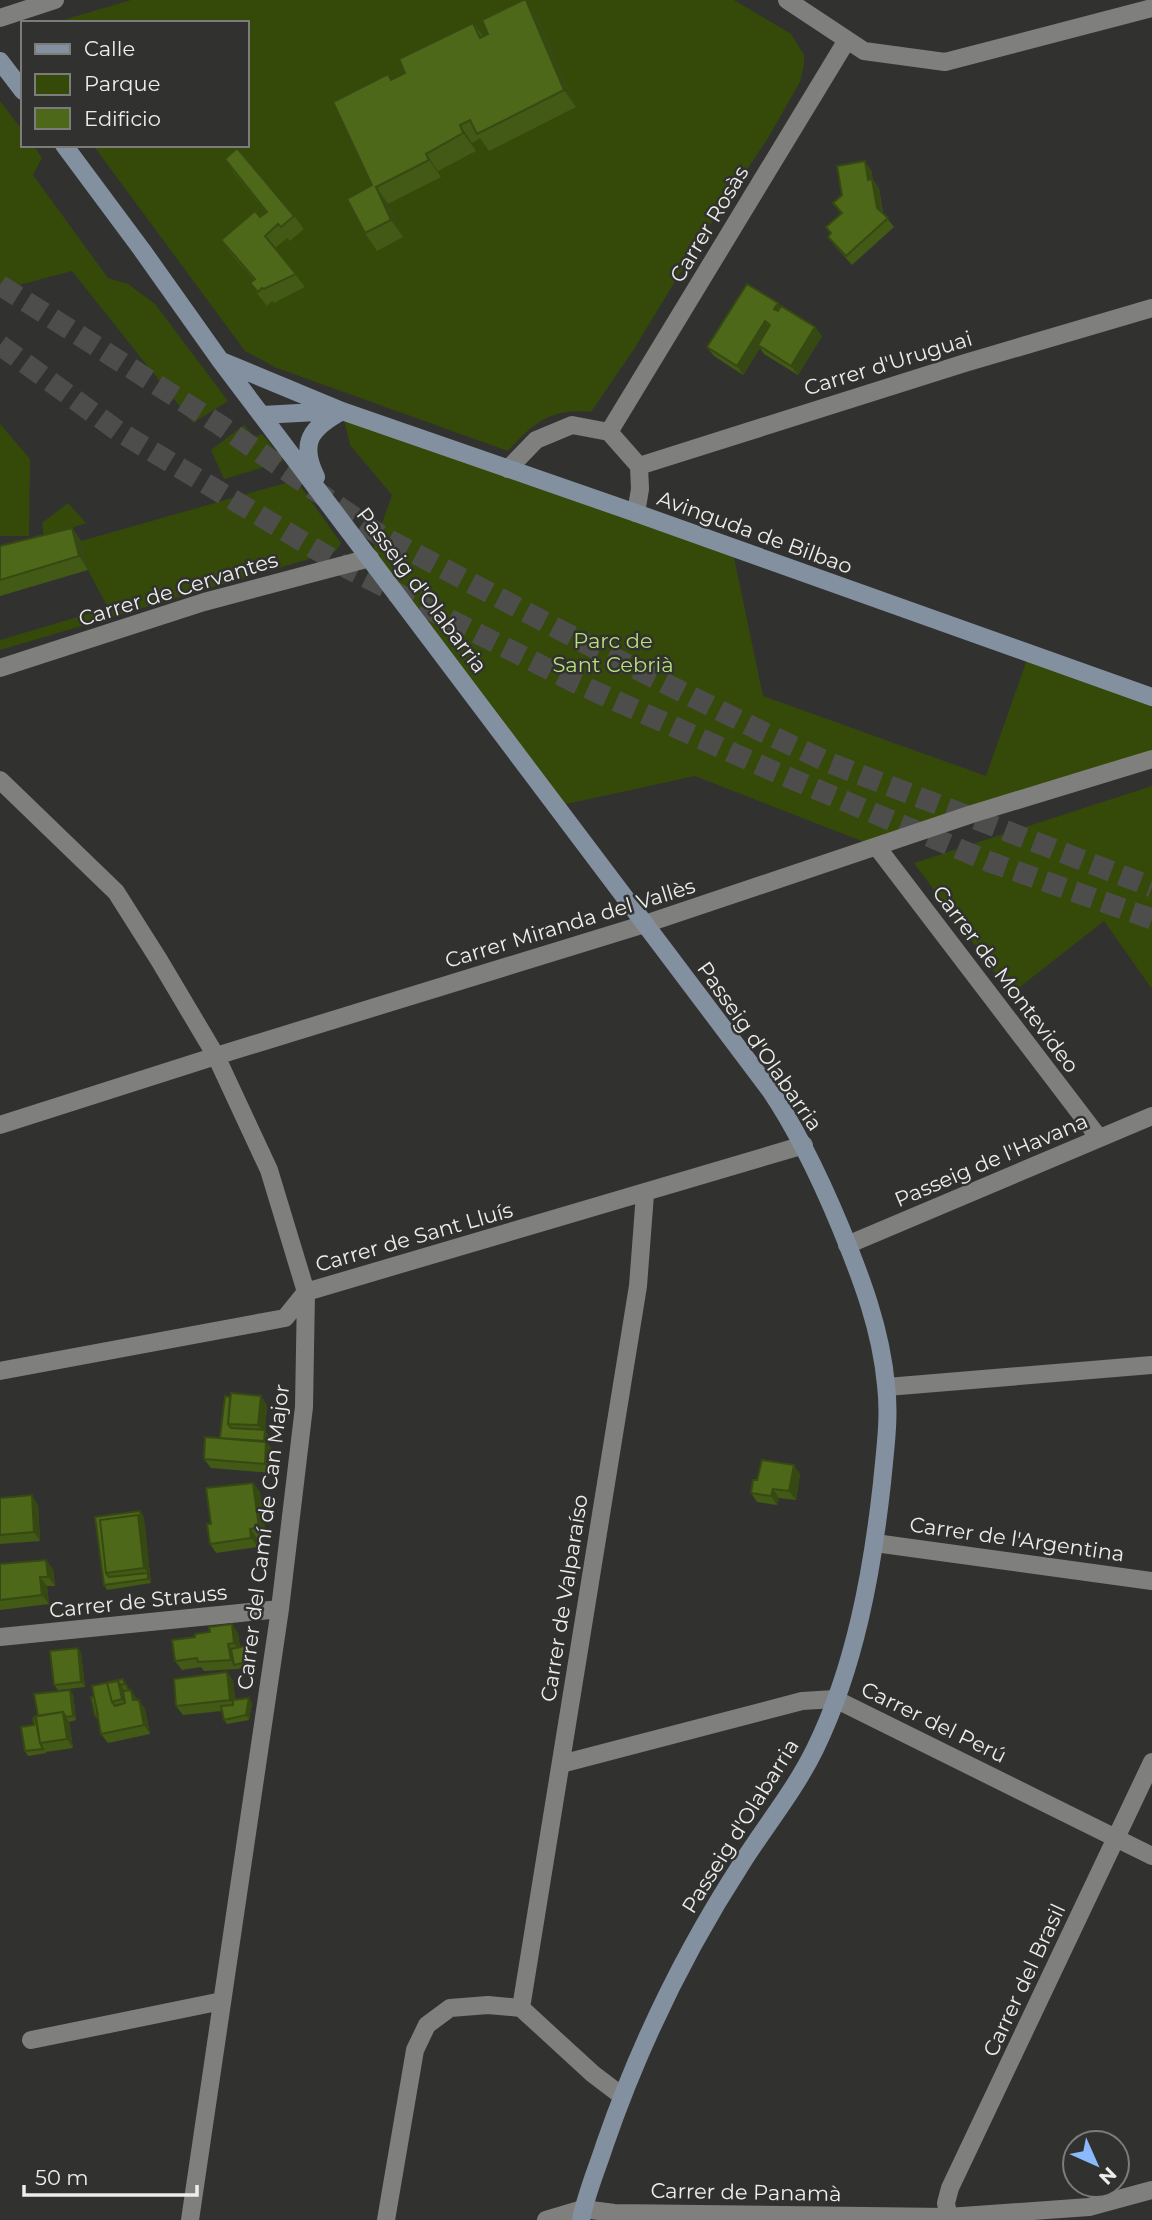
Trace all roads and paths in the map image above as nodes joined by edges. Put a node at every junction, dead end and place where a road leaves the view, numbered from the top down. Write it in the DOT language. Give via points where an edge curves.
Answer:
graph roads {
  1 [pos="55,0"];
  2 [pos="787,0"];
  3 [pos="1152,8"];
  4 [pos="0,18"];
  5 [pos="847,40"];
  6 [pos="0,61"];
  7 [pos="21,88"];
  8 [pos="65,147"];
  9 [pos="1152,307"];
  10 [pos="220,360"];
  11 [pos="342,411"];
  12 [pos="262,415"];
  13 [pos="609,432"];
  14 [pos="639,466"];
  15 [pos="508,469"];
  16 [pos="327,503"];
  17 [pos="636,513"];
  18 [pos="370,558"];
  19 [pos="0,668"];
  20 [pos="1152,697"];
  21 [pos="1152,759"];
  22 [pos="0,780"];
  23 [pos="877,847"];
  24 [pos="645,924"];
  25 [pos="216,1056"];
  26 [pos="1152,1116"];
  27 [pos="0,1125"];
  28 [pos="1099,1139"];
  29 [pos="804,1145"];
  30 [pos="645,1194"];
  31 [pos="848,1245"];
  32 [pos="306,1293"];
  33 [pos="1152,1365"];
  34 [pos="0,1371"];
  35 [pos="887,1387"];
  36 [pos="875,1543"];
  37 [pos="1152,1581"];
  38 [pos="280,1609"];
  39 [pos="0,1637"];
  40 [pos="835,1699"];
  41 [pos="1152,1762"];
  42 [pos="561,1764"];
  43 [pos="1117,1838"];
  44 [pos="1152,1856"];
  45 [pos="222,2001"];
  46 [pos="521,2008"];
  47 [pos="31,2039"];
  48 [pos="622,2096"];
  49 [pos="1152,2190"];
  50 [pos="582,2215"];
  51 [pos="612,2217"];
  52 [pos="948,2219"];
  53 [pos="190,2220"];
  54 [pos="386,2220"];
  55 [pos="546,2220"];
  1 -- 4 [label="street"];
  2 -- 5 [label="street"];
  3 -- 5 [label="street" via="945,62 864,51"];
  5 -- 13 [label="street, Carrer Rosàs"];
  6 -- 7 [label="main road"];
  8 -- 10 [label="main road, Passeig d'Olabarria"];
  9 -- 14 [label="street, Carrer d'Uruguai"];
  10 -- 11 [label="main road, Avinguda de Bilbao"];
  10 -- 12 [label="main road, Passeig d'Olabarria"];
  11 -- 12 [label="main road"];
  11 -- 15 [label="main road, Avinguda de Bilbao"];
  11 -- 16 [label="main road" via="314,429 310,439 310,465"];
  12 -- 16 [label="main road, Passeig d'Olabarria"];
  13 -- 14 [label="street"];
  13 -- 15 [label="street" via="572,425 536,440"];
  14 -- 17 [label="street"];
  15 -- 17 [label="main road, Avinguda de Bilbao"];
  16 -- 18 [label="main road, Passeig d'Olabarria"];
  17 -- 20 [label="main road, Avinguda de Bilbao"];
  18 -- 19 [label="street, Carrer de Cervantes" via="204,602"];
  18 -- 24 [label="main road, Passeig d'Olabarria"];
  21 -- 23 [label="street, Carrer Miranda del Vallès"];
  22 -- 25 [label="street, Carrer del Camí de Can Major" via="116,892"];
  23 -- 24 [label="street, Carrer Miranda del Vallès"];
  23 -- 28 [label="street, Carrer de Montevideo"];
  24 -- 25 [label="street, Carrer Miranda del Vallès"];
  24 -- 29 [label="main road, Passeig d'Olabarria" via="769,1090"];
  25 -- 27 [label="street, Carrer Miranda del Vallès"];
  25 -- 32 [label="street, Carrer del Camí de Can Major" via="269,1170"];
  26 -- 28 [label="street, Passeig de l'Havana"];
  28 -- 31 [label="street, Passeig de l'Havana"];
  29 -- 30 [label="street, Carrer de Sant Lluís"];
  29 -- 31 [label="main road, Passeig d'Olabarria"];
  30 -- 32 [label="street, Carrer de Sant Lluís"];
  30 -- 42 [label="street, Carrer de Valparaíso" via="638,1286"];
  31 -- 35 [label="main road, Passeig d'Olabarria" via="873,1317"];
  32 -- 34 [label="street, Carrer de Sant Lluís" via="285,1318"];
  32 -- 38 [label="street, Carrer del Camí de Can Major" via="304,1407"];
  33 -- 35 [label="street"];
  35 -- 36 [label="main road, Passeig d'Olabarria" via="888,1426"];
  36 -- 37 [label="street, Carrer de l'Argentina"];
  36 -- 40 [label="main road, Passeig d'Olabarria" via="855,1638"];
  38 -- 39 [label="street, Carrer de Strauss"];
  38 -- 45 [label="street, Carrer del Camí de Can Major"];
  40 -- 42 [label="street, Carrer del Perú" via="802,1701"];
  40 -- 43 [label="street, Carrer del Perú"];
  40 -- 48 [label="main road, Passeig d'Olabarria" via="816,1748 790,1794 741,1864 673,1981"];
  41 -- 43 [label="street, Carrer del Brasil"];
  42 -- 46 [label="street, Carrer de Valparaíso"];
  43 -- 44 [label="street, Carrer del Perú"];
  43 -- 52 [label="street, Carrer del Brasil" via="950,2188"];
  45 -- 47 [label="street"];
  45 -- 53 [label="street, Carrer del Camí de Can Major"];
  46 -- 48 [label="street"];
  46 -- 54 [label="street" via="450,2008 427,2025 415,2050"];
  48 -- 50 [label="main road, Passeig d'Olabarria"];
  49 -- 52 [label="street, Carrer de Panamà" via="1090,2207"];
  50 -- 51 [label="street, Carrer de Panamà"];
  50 -- 55 [label="street, Carrer de Panamà"];
  51 -- 52 [label="street, Carrer de Panamà"];
}
